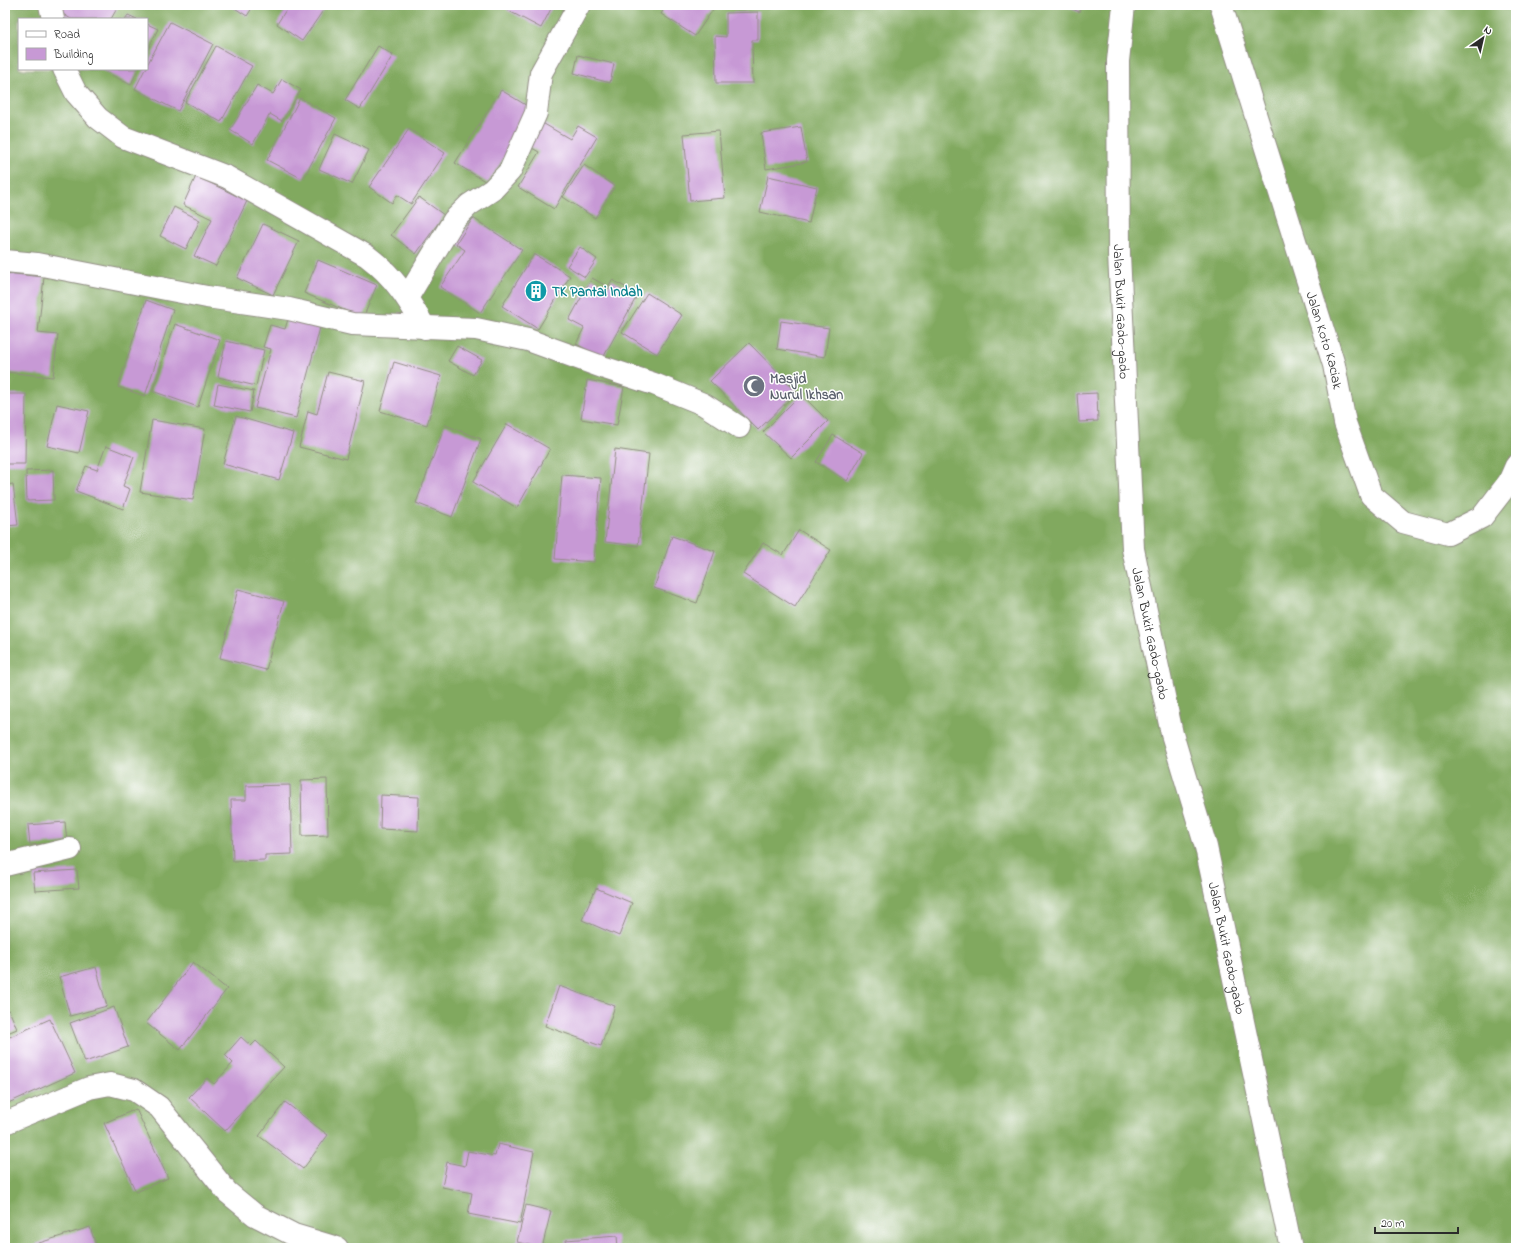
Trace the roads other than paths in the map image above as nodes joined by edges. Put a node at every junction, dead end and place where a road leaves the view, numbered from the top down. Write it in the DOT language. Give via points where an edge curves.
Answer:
graph roads {
  1 [pos="50,5"];
  2 [pos="579,5"];
  3 [pos="1124,5"];
  4 [pos="1221,5"];
  5 [pos="53,18"];
  6 [pos="64,70"];
  7 [pos="5,261"];
  8 [pos="407,298"];
  9 [pos="425,328"];
  10 [pos="739,427"];
  11 [pos="1516,466"];
  12 [pos="70,849"];
  13 [pos="5,865"];
  14 [pos="5,1123"];
  15 [pos="337,1248"];
  16 [pos="1291,1248"];
  1 -- 5 [label="street"];
  2 -- 8 [label="street" via="541,73 536,113 510,171 492,190 469,205 454,220"];
  3 -- 16 [label="street, Jalan Bukit Gado-gado" via="1118,61 1119,254 1133,549 1172,734 1206,847"];
  4 -- 11 [label="street, Jalan Koto Kaciak" via="1334,365 1345,423 1371,495 1403,522 1448,534 1482,517 1510,482"];
  6 -- 8 [label="street" via="76,93 98,118 123,137 227,178 367,256 382,268"];
  7 -- 9 [label="street" via="113,277 207,297 289,309 352,324"];
  8 -- 9 [label="street"];
  9 -- 10 [label="street" via="476,330 528,340 703,404"];
  12 -- 13 [label="street"];
  14 -- 15 [label="street" via="89,1088 110,1084 134,1090 158,1107 227,1192 255,1215 294,1234"];
}
